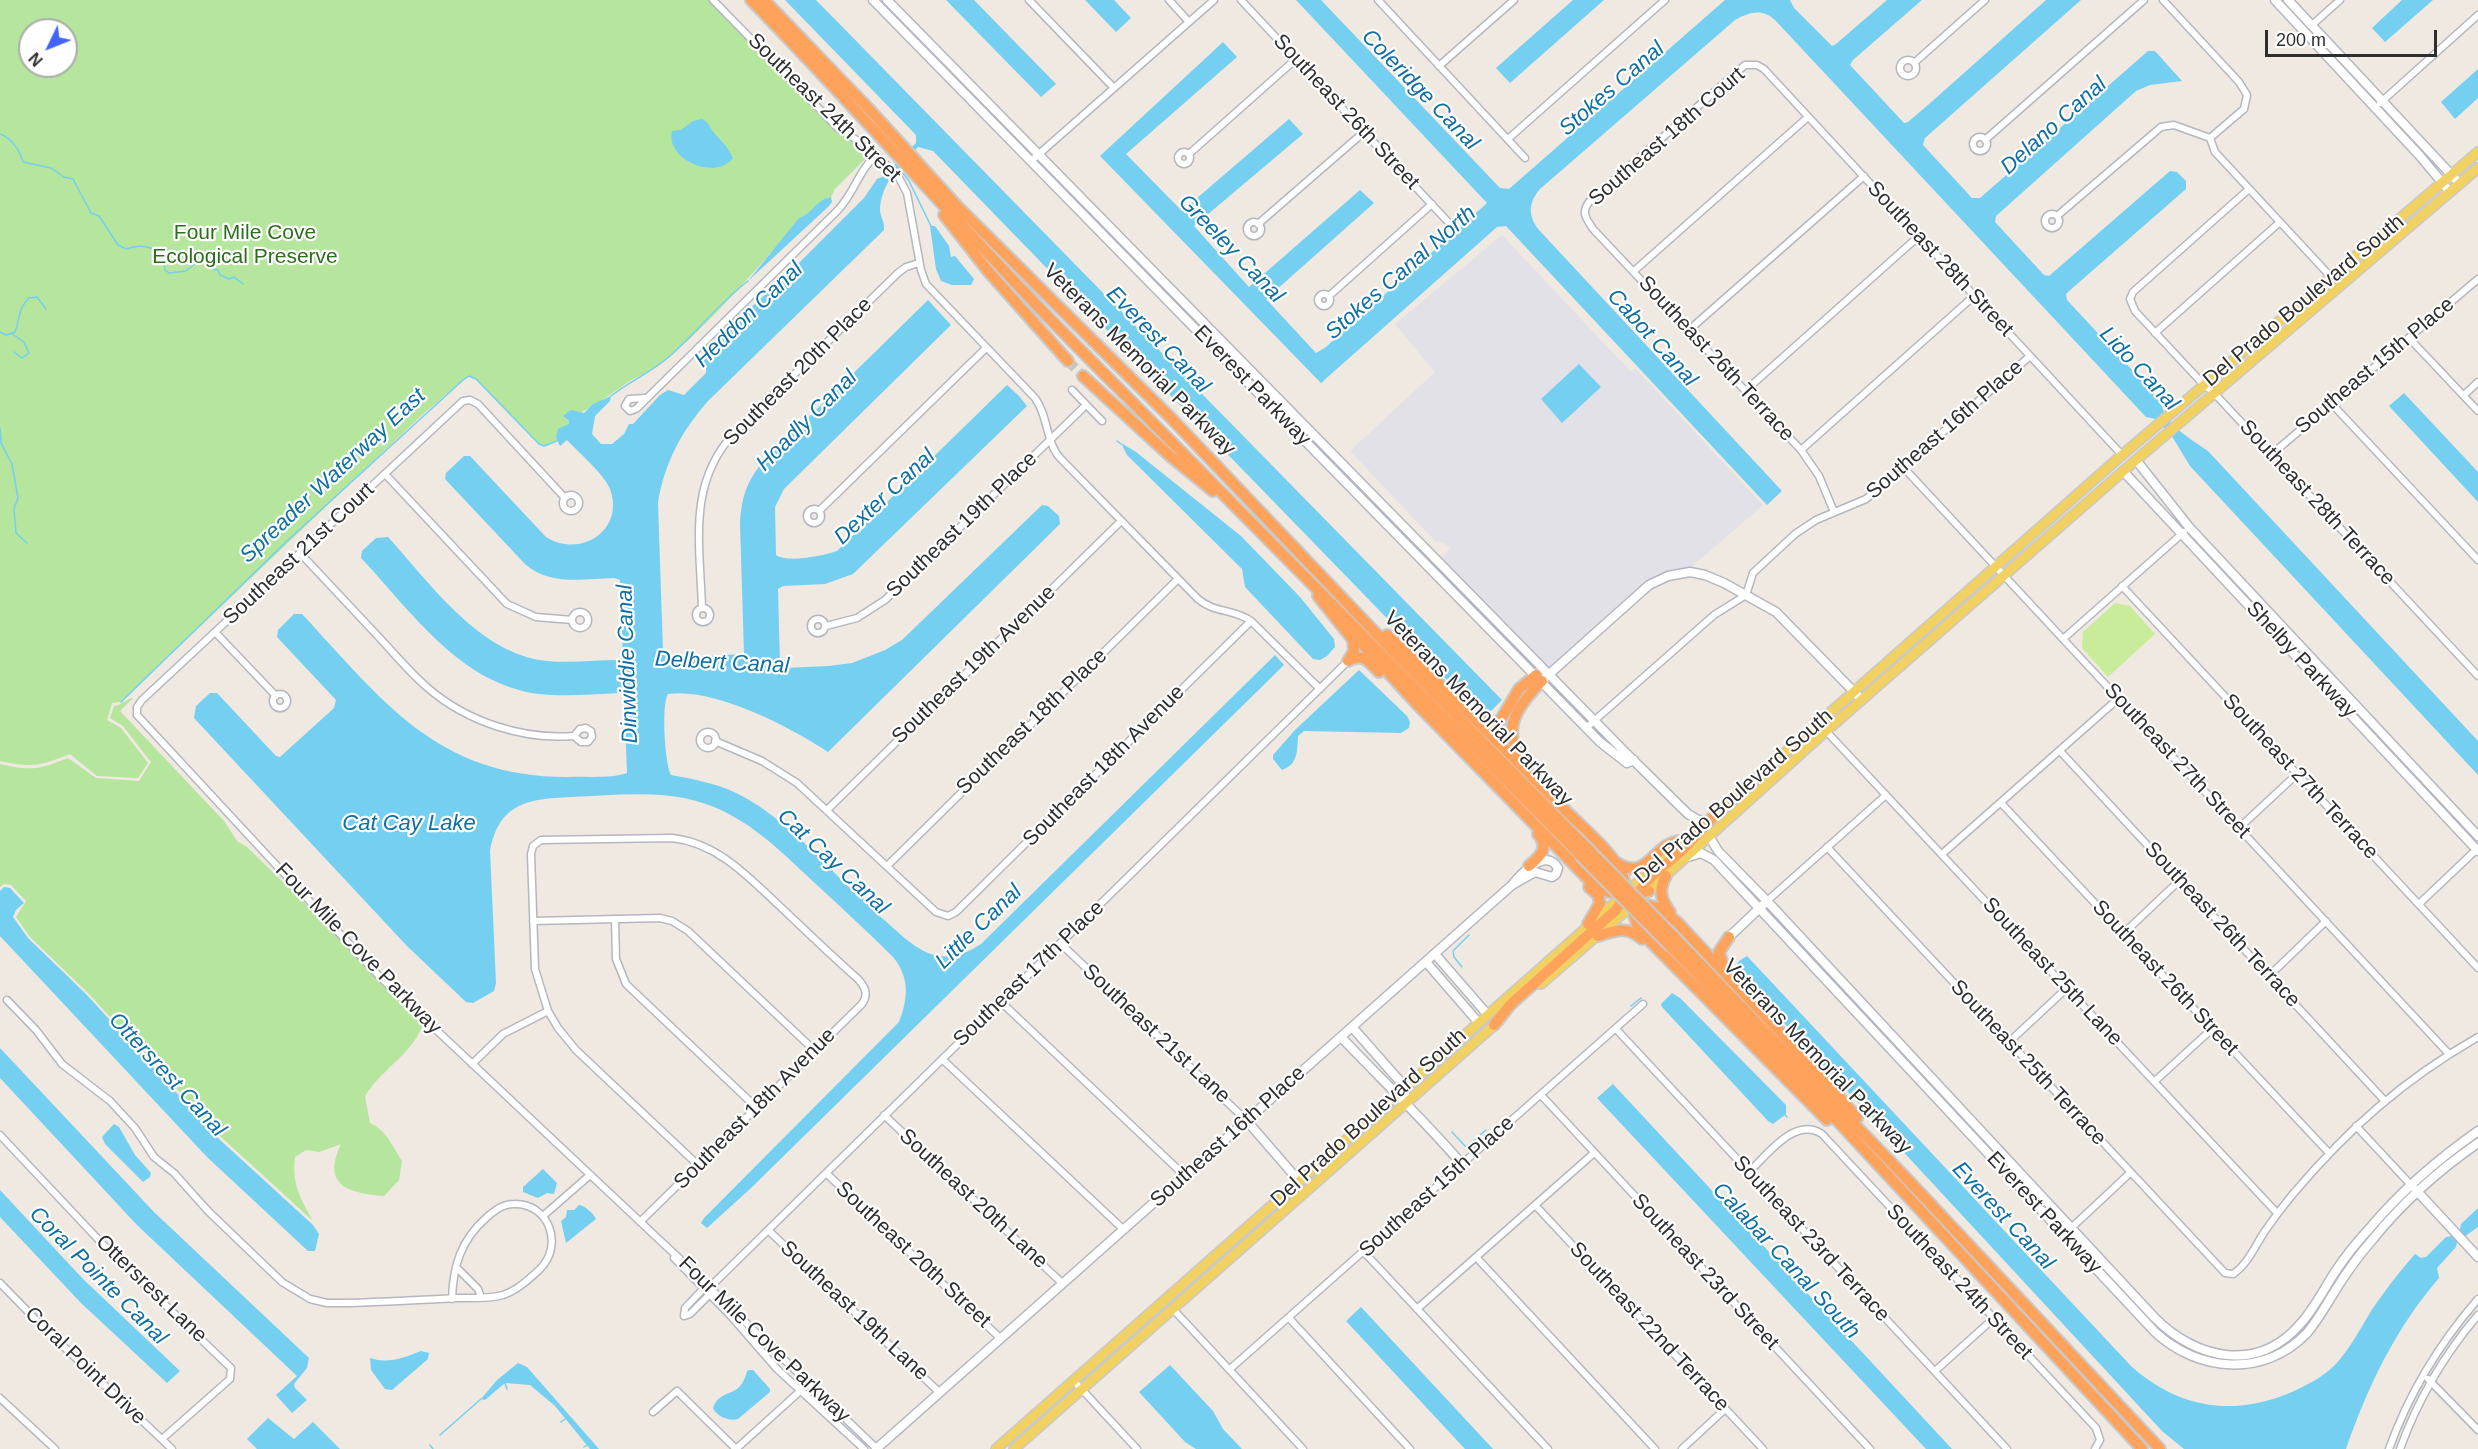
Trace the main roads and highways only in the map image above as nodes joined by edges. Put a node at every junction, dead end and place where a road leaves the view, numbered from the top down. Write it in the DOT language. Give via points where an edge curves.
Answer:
graph roads {
  1 [pos="751,0"];
  2 [pos="764,0"];
  3 [pos="900,150"];
  4 [pos="2478,152"];
  5 [pos="911,163"];
  6 [pos="2478,168"];
  7 [pos="2331,277"];
  8 [pos="2314,309"];
  9 [pos="1068,361"];
  10 [pos="1083,376"];
  11 [pos="2153,428"];
  12 [pos="2122,455"];
  13 [pos="2123,471"];
  14 [pos="2090,500"];
  15 [pos="1261,533"];
  16 [pos="1299,571"];
  17 [pos="1329,583"];
  18 [pos="1317,593"];
  19 [pos="1442,686"];
  20 [pos="1465,753"];
  21 [pos="1500,788"];
  22 [pos="1711,818"];
  23 [pos="1591,837"];
  24 [pos="1684,840"];
  25 [pos="1551,841"];
  26 [pos="1600,846"];
  27 [pos="1580,856"];
  28 [pos="1614,860"];
  29 [pos="1529,866"];
  30 [pos="1666,876"];
  31 [pos="1649,891"];
  32 [pos="1621,897"];
  33 [pos="1635,900"];
  34 [pos="1677,922"];
  35 [pos="1588,924"];
  36 [pos="1686,932"];
  37 [pos="1599,936"];
  38 [pos="1694,941"];
  39 [pos="1674,944"];
  40 [pos="1669,961"];
  41 [pos="1728,976"];
  42 [pos="1494,1025"];
  43 [pos="1299,1180"];
  44 [pos="1909,1181"];
  45 [pos="1921,1213"];
  46 [pos="1262,1230"];
  47 [pos="1212,1258"];
  48 [pos="1173,1309"];
  49 [pos="996,1449"];
  50 [pos="1014,1449"];
  51 [pos="2142,1449"];
  52 [pos="2160,1449"];
  1 -- 3 [label="highway, Veterans Memorial Parkway"];
  2 -- 3 [label="highway, Veterans Memorial Parkway"];
  3 -- 5 [label="highway, Veterans Memorial Parkway"];
  4 -- 7 [label="main road, Del Prado Boulevard South"];
  5 -- 9 [label="highway, Veterans Memorial Parkway" via="974,254"];
  5 -- 15 [label="highway, Veterans Memorial Parkway" via="1020,287"];
  5 -- 17 [label="highway, Veterans Memorial Parkway" via="1153,400"];
  6 -- 8 [label="main road, Del Prado Boulevard South"];
  7 -- 8 [label="main road" via="2329,289"];
  7 -- 11 [label="main road, Del Prado Boulevard South"];
  8 -- 13 [label="main road, Del Prado Boulevard South"];
  10 -- 15 [label="highway, Veterans Memorial Parkway"];
  11 -- 12 [label="main road, Del Prado Boulevard South"];
  11 -- 13 [label="main road"];
  12 -- 14 [label="main road" via="2115,471 2096,488"];
  12 -- 22 [label="main road, Del Prado Boulevard South"];
  13 -- 14 [label="main road, Del Prado Boulevard South"];
  14 -- 30 [label="main road, Del Prado Boulevard South" via="1826,730"];
  15 -- 16 [label="highway, Veterans Memorial Parkway"];
  16 -- 18 [label="highway"];
  16 -- 27 [label="highway, Veterans Memorial Parkway"];
  17 -- 19 [label="highway"];
  17 -- 27 [label="highway, Veterans Memorial Parkway"];
  18 -- 20 [label="highway"];
  18 -- 20 [label="highway" via="1353,640 1354,651 1348,661 1357,656 1366,659 1425,720"];
  19 -- 23 [label="highway"];
  19 -- 23 [label="highway" via="1478,718 1493,724 1503,718 1518,689 1542,677 1515,714 1515,744 1523,761 1582,821"];
  20 -- 21 [label="highway"];
  21 -- 25 [label="highway"];
  21 -- 29 [label="highway" via="1513,809 1543,841 1542,854"];
  22 -- 24 [label="main road, Del Prado Boulevard South"];
  22 -- 33 [label="highway" via="1692,841 1642,885"];
  23 -- 26 [label="highway"];
  24 -- 28 [label="highway" via="1668,845 1639,868 1626,868"];
  24 -- 32 [label="main road, Del Prado Boulevard South"];
  25 -- 27 [label="highway"];
  25 -- 35 [label="highway" via="1599,898 1598,910"];
  26 -- 27 [label="highway" via="1605,859 1597,870 1587,873"];
  26 -- 28 [label="highway"];
  27 -- 32 [label="highway" via="1600,889"];
  27 -- 39 [label="highway, Veterans Memorial Parkway, bridge"];
  28 -- 32 [label="highway" via="1622,874"];
  30 -- 31 [label="main road, Del Prado Boulevard South"];
  30 -- 34 [label="highway" via="1660,887 1663,901"];
  31 -- 33 [label="highway"];
  32 -- 33 [label="highway"];
  32 -- 35 [label="main road, Del Prado Boulevard South"];
  32 -- 42 [label="highway" via="1611,915 1511,1004"];
  33 -- 34 [label="highway" via="1659,908"];
  33 -- 37 [label="main road, Del Prado Boulevard South"];
  33 -- 40 [label="highway" via="1640,930"];
  34 -- 36 [label="highway"];
  35 -- 43 [label="main road, Del Prado Boulevard South"];
  36 -- 38 [label="highway"];
  36 -- 40 [label="highway" via="1666,923 1653,931 1652,938"];
  37 -- 40 [label="highway" via="1630,930"];
  37 -- 42 [label="main road, Del Prado Boulevard South"];
  38 -- 41 [label="highway"];
  38 -- 41 [label="highway" via="1713,946 1729,937 1718,955"];
  39 -- 44 [label="highway, Veterans Memorial Parkway"];
  39 -- 45 [label="highway, Veterans Memorial Parkway"];
  40 -- 45 [label="highway"];
  41 -- 44 [label="highway" via="1827,1082"];
  42 -- 46 [label="main road, Del Prado Boulevard South"];
  43 -- 46 [label="main road" via="1294,1195 1273,1213"];
  43 -- 47 [label="main road, Del Prado Boulevard South"];
  44 -- 52 [label="highway, Veterans Memorial Parkway"];
  45 -- 51 [label="highway, Veterans Memorial Parkway"];
  46 -- 48 [label="main road, Del Prado Boulevard South"];
  47 -- 48 [label="main road" via="1176,1298"];
  47 -- 49 [label="main road, Del Prado Boulevard South"];
  48 -- 50 [label="main road, Del Prado Boulevard South"];
}
